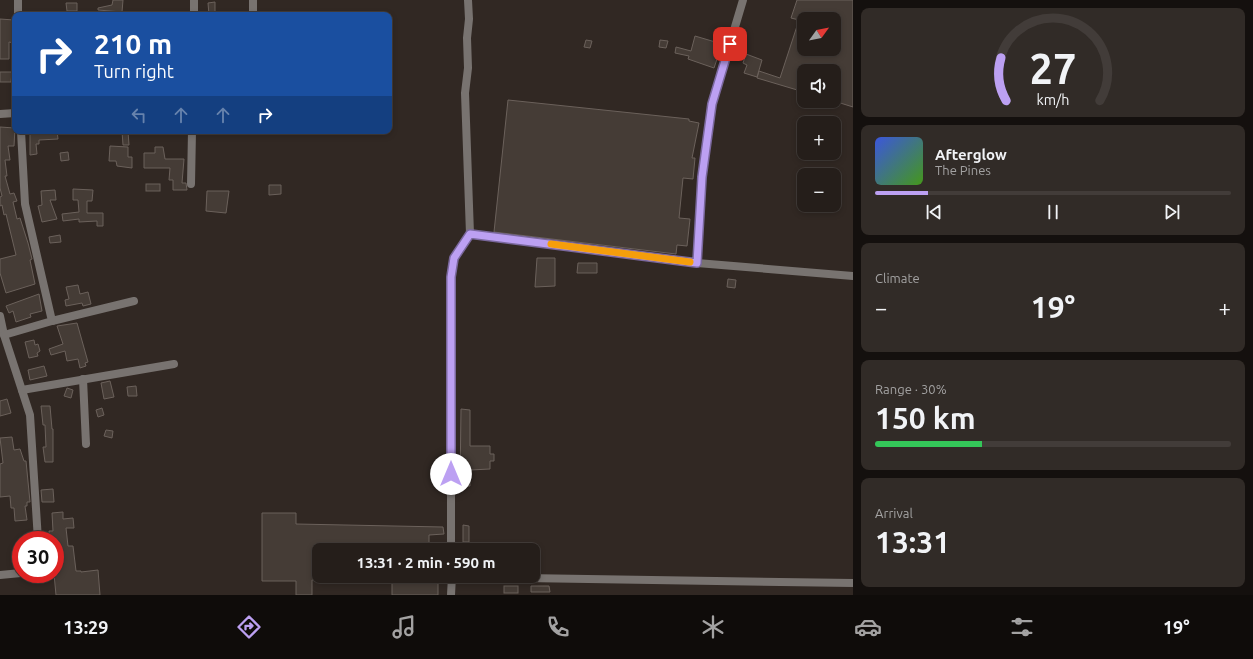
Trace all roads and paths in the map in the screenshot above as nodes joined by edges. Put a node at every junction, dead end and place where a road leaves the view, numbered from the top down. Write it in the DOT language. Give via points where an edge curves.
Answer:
graph roads {
  1 [pos="18,0"];
  2 [pos="194,0"];
  3 [pos="253,0"];
  4 [pos="468,0"];
  5 [pos="743,0"];
  6 [pos="18,12"];
  7 [pos="194,12"];
  8 [pos="253,12"];
  9 [pos="12,113"];
  10 [pos="0,114"];
  11 [pos="21,134"];
  12 [pos="192,134"];
  13 [pos="191,184"];
  14 [pos="470,234"];
  15 [pos="697,263"];
  16 [pos="853,276"];
  17 [pos="134,301"];
  18 [pos="0,316"];
  19 [pos="52,321"];
  20 [pos="4,335"];
  21 [pos="174,364"];
  22 [pos="83,379"];
  23 [pos="22,390"];
  24 [pos="86,444"];
  25 [pos="37,531"];
  26 [pos="452,543"];
  27 [pos="12,574"];
  28 [pos="0,575"];
  29 [pos="540,578"];
  30 [pos="452,583"];
  31 [pos="853,583"];
  32 [pos="451,595"];
  1 -- 6 [label="street"];
  2 -- 7 [label="street"];
  3 -- 8 [label="street"];
  4 -- 14 [label="street" via="468,68 465,92"];
  5 -- 15 [label="street" via="712,104 702,177"];
  9 -- 10 [label="street"];
  11 -- 19 [label="street" via="25,204"];
  12 -- 13 [label="street"];
  14 -- 15 [label="street"];
  14 -- 26 [label="street" via="454,258 451,277"];
  15 -- 16 [label="street"];
  17 -- 19 [label="street"];
  18 -- 20 [label="street"];
  19 -- 20 [label="street"];
  20 -- 23 [label="street"];
  21 -- 22 [label="street"];
  22 -- 23 [label="street"];
  22 -- 24 [label="street"];
  23 -- 25 [label="street" via="30,415"];
  27 -- 28 [label="street"];
  29 -- 31 [label="street"];
  30 -- 32 [label="street"];
}
